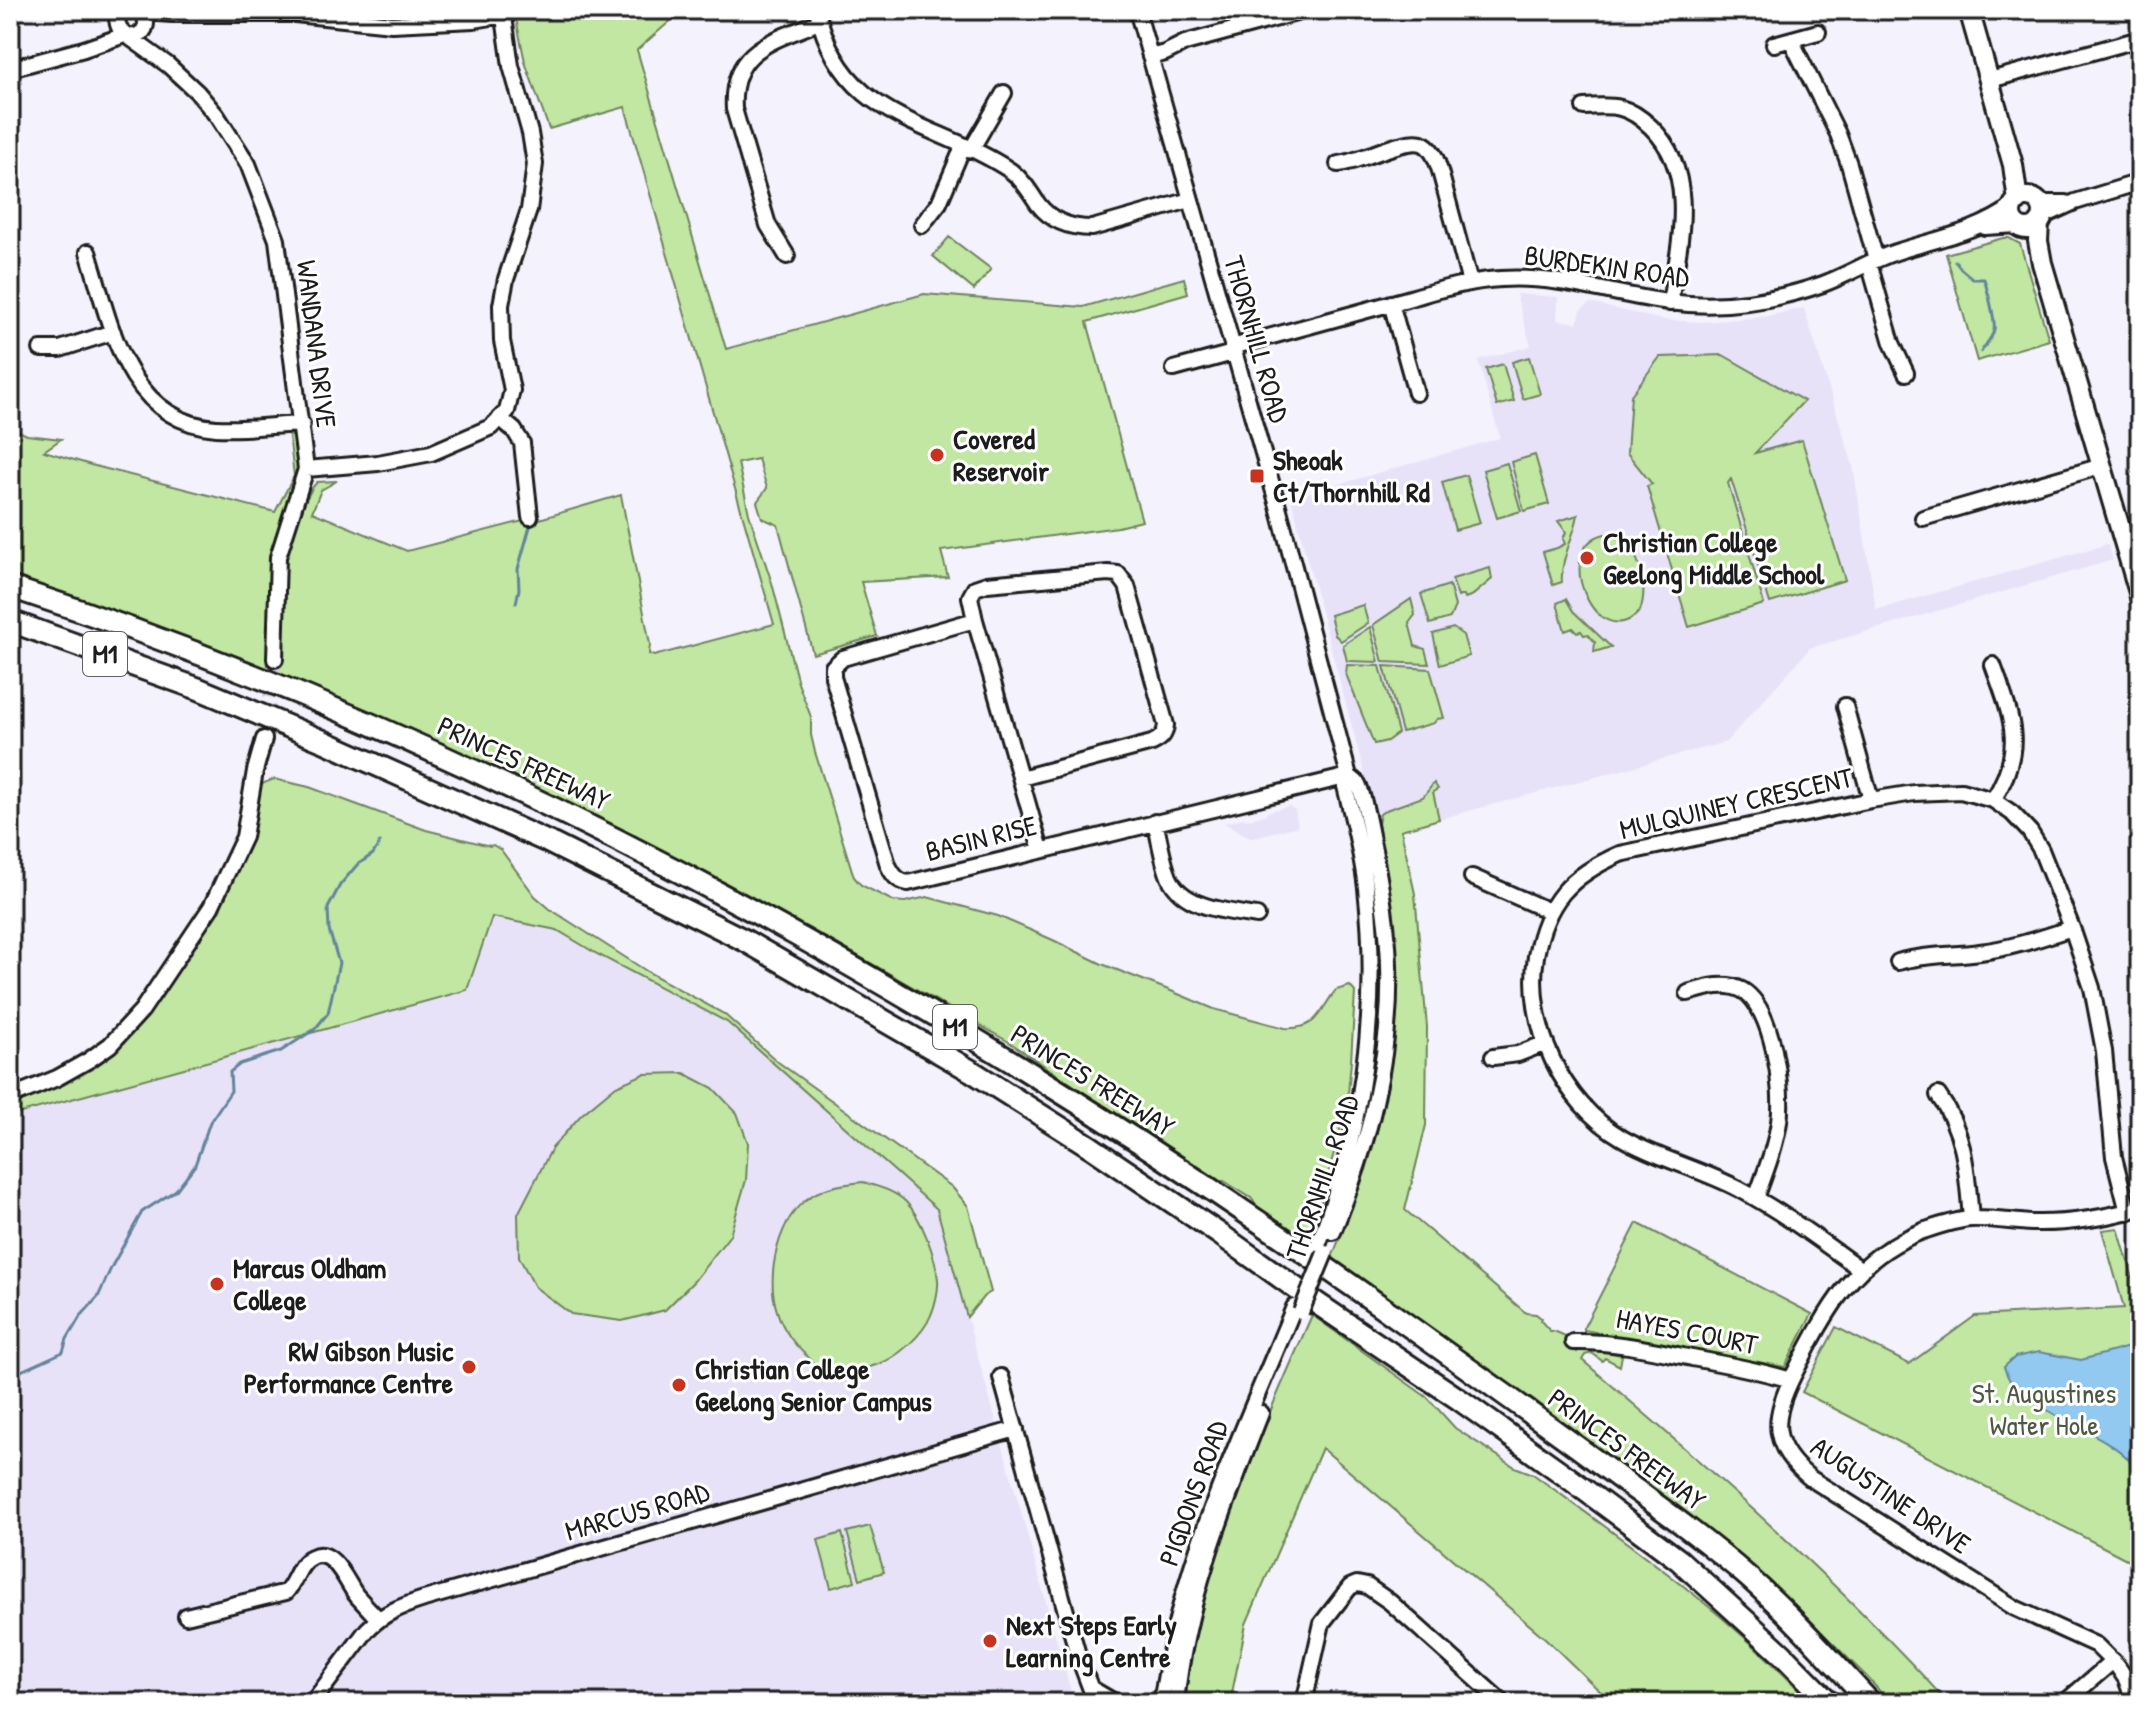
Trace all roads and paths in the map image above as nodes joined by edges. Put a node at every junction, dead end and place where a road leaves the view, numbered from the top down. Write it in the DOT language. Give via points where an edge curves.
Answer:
graph roads {
  1 [pos="1137,10"];
  2 [pos="1307,10"];
  3 [pos="1969,10"];
  4 [pos="503,13"];
  5 [pos="120,14"];
  6 [pos="818,16"];
  7 [pos="144,19"];
  8 [pos="1818,32"];
  9 [pos="127,36"];
  10 [pos="2140,39"];
  11 [pos="1791,40"];
  12 [pos="1774,44"];
  13 [pos="84,49"];
  14 [pos="1150,57"];
  15 [pos="168,65"];
  16 [pos="10,69"];
  17 [pos="1990,80"];
  18 [pos="1004,93"];
  19 [pos="1584,107"];
  20 [pos="967,148"];
  21 [pos="1338,164"];
  22 [pos="2140,182"];
  23 [pos="1190,200"];
  24 [pos="2028,213"];
  25 [pos="922,225"];
  26 [pos="88,252"];
  27 [pos="787,256"];
  28 [pos="1873,261"];
  29 [pos="1470,283"];
  30 [pos="1391,303"];
  31 [pos="1670,303"];
  32 [pos="113,332"];
  33 [pos="41,349"];
  34 [pos="1232,350"];
  35 [pos="1174,369"];
  36 [pos="1906,373"];
  37 [pos="1416,393"];
  38 [pos="501,419"];
  39 [pos="302,424"];
  40 [pos="2102,466"];
  41 [pos="306,469"];
  42 [pos="530,517"];
  43 [pos="1923,518"];
  44 [pos="10,587"];
  45 [pos="2140,596"];
  46 [pos="975,620"];
  47 [pos="10,621"];
  48 [pos="275,659"];
  49 [pos="1993,665"];
  50 [pos="1845,706"];
  51 [pos="264,739"];
  52 [pos="1349,776"];
  53 [pos="1021,778"];
  54 [pos="1871,800"];
  55 [pos="1993,800"];
  56 [pos="1155,822"];
  57 [pos="1041,850"];
  58 [pos="1472,877"];
  59 [pos="1549,911"];
  60 [pos="1257,916"];
  61 [pos="2072,928"];
  62 [pos="1898,962"];
  63 [pos="1688,993"];
  64 [pos="1546,1043"];
  65 [pos="1493,1057"];
  66 [pos="1938,1095"];
  67 [pos="10,1097"];
  68 [pos="1756,1198"];
  69 [pos="2134,1210"];
  70 [pos="1971,1219"];
  71 [pos="1860,1269"];
  72 [pos="1297,1310"];
  73 [pos="1573,1342"];
  74 [pos="1001,1377"];
  75 [pos="1791,1380"];
  76 [pos="1016,1429"];
  77 [pos="186,1616"];
  78 [pos="378,1619"];
  79 [pos="2113,1661"];
  80 [pos="1094,1696"];
  81 [pos="312,1703"];
  82 [pos="1116,1703"];
  83 [pos="1161,1703"];
  84 [pos="1176,1703"];
  85 [pos="1304,1703"];
  86 [pos="1503,1703"];
  87 [pos="1830,1703"];
  88 [pos="1871,1703"];
  89 [pos="2064,1703"];
  90 [pos="2135,1703"];
  1 -- 14 [label="street, THORNHILL ROAD"];
  2 -- 14 [label="street"];
  3 -- 17 [label="main road"];
  4 -- 7 [label="street" via="474,20 392,24 295,14 172,14"];
  4 -- 38 [label="street" via="535,164 529,210 501,305 512,390"];
  5 -- 9 [label="street" via="119,28"];
  5 -- 13 [label="street"];
  6 -- 20 [label="street" via="849,78 874,102"];
  6 -- 27 [label="street" via="760,49 740,68 733,92 768,225"];
  7 -- 9 [label="street" via="138,35"];
  7 -- 15 [label="street, WANDANA DRIVE"];
  8 -- 11 [label="street"];
  9 -- 13 [label="street"];
  9 -- 15 [label="street, WANDANA DRIVE"];
  10 -- 17 [label="street"];
  11 -- 12 [label="street"];
  11 -- 28 [label="street" via="1838,134"];
  13 -- 16 [label="street"];
  14 -- 23 [label="street, THORNHILL ROAD"];
  15 -- 39 [label="street, WANDANA DRIVE" via="217,116 260,192 277,240"];
  17 -- 24 [label="main road"];
  18 -- 20 [label="street"];
  19 -- 31 [label="street" via="1627,109 1654,130 1671,154 1680,179 1682,218"];
  20 -- 23 [label="street" via="1014,173 1046,213 1070,226 1104,226"];
  20 -- 25 [label="street"];
  21 -- 29 [label="street" via="1414,141 1424,144 1436,158"];
  22 -- 24 [label="street"];
  23 -- 34 [label="street, THORNHILL ROAD"];
  24 -- 28 [label="street, BURDEKIN ROAD"];
  24 -- 40 [label="main road"];
  26 -- 32 [label="street"];
  28 -- 31 [label="street, BURDEKIN ROAD" via="1778,297 1730,304"];
  28 -- 36 [label="street" via="1884,318"];
  29 -- 30 [label="street, BURDEKIN ROAD"];
  29 -- 31 [label="street, BURDEKIN ROAD" via="1559,280"];
  30 -- 34 [label="street, BURDEKIN ROAD"];
  30 -- 37 [label="street"];
  32 -- 33 [label="street" via="60,349"];
  32 -- 39 [label="street" via="143,391 180,418 218,428"];
  34 -- 35 [label="street, BURDEKIN ROAD"];
  34 -- 52 [label="street, THORNHILL ROAD"];
  38 -- 41 [label="street" via="482,432 414,458"];
  38 -- 42 [label="street" via="522,443"];
  39 -- 41 [label="street, WANDANA DRIVE"];
  40 -- 43 [label="street"];
  40 -- 45 [label="main road"];
  41 -- 48 [label="street, WANDANA DRIVE" via="278,557"];
  44 -- 88 [label="highway, PRINCES FREEWAY / M1" via="224,665 444,756 695,879 920,1006 1206,1186 1633,1488 1750,1579"];
  46 -- 53 [label="street"];
  46 -- 53 [label="street" via="970,597 975,588 987,584 1108,573 1118,574 1127,586 1165,733 1159,740"];
  46 -- 57 [label="street, BASIN RISE" via="843,658 833,667 833,677 896,878 908,883"];
  47 -- 87 [label="highway, PRINCES FREEWAY / M1" via="199,689 548,842 744,940 973,1072 1221,1235 1566,1476 1679,1560"];
  49 -- 55 [label="street" via="2013,736 2012,760"];
  50 -- 54 [label="street"];
  51 -- 67 [label="street" via="244,837 211,907 142,1010 89,1060"];
  52 -- 56 [label="street, BASIN RISE"];
  52 -- 72 [label="street, THORNHILL ROAD" via="1345,786 1366,888 1370,1020 1356,1123 1321,1251"];
  53 -- 57 [label="street"];
  54 -- 55 [label="street, MULQUINEY CRESCENT" via="1961,791"];
  54 -- 59 [label="street, MULQUINEY CRESCENT" via="1620,854 1577,877"];
  55 -- 61 [label="street, MULQUINEY CRESCENT" via="2030,832"];
  56 -- 57 [label="street, BASIN RISE"];
  56 -- 60 [label="street" via="1176,888 1203,905"];
  58 -- 59 [label="street"];
  59 -- 64 [label="street, MULQUINEY CRESCENT" via="1535,987"];
  61 -- 62 [label="street" via="2005,949"];
  61 -- 69 [label="street, MULQUINEY CRESCENT" via="2098,1012 2114,1157"];
  63 -- 68 [label="street" via="1711,986 1744,990 1772,1040 1779,1120"];
  64 -- 65 [label="street"];
  64 -- 68 [label="street, MULQUINEY CRESCENT" via="1562,1079 1599,1122 1621,1138"];
  66 -- 70 [label="street" via="1960,1135"];
  68 -- 71 [label="street, MULQUINEY CRESCENT"];
  69 -- 70 [label="street, AUGUSTINE DRIVE" via="2075,1222"];
  70 -- 71 [label="street, AUGUSTINE DRIVE" via="1910,1236"];
  71 -- 75 [label="street, AUGUSTINE DRIVE"];
  72 -- 83 [label="street, PIGDONS ROAD" via="1218,1491 1192,1565"];
  72 -- 84 [label="street, PIGDONS ROAD" via="1215,1531 1189,1626"];
  73 -- 75 [label="street, HAYES COURT" via="1664,1352"];
  74 -- 76 [label="street"];
  75 -- 79 [label="street, AUGUSTINE DRIVE" via="1778,1432 1797,1467 2015,1608 2096,1645"];
  76 -- 78 [label="street, MARCUS ROAD" via="424,1599"];
  76 -- 80 [label="street"];
  77 -- 78 [label="street" via="286,1592 303,1564 317,1555 333,1561"];
  78 -- 81 [label="street, MARCUS ROAD"];
  79 -- 89 [label="street"];
  79 -- 90 [label="street, AUGUSTINE DRIVE"];
  80 -- 82 [label="street"];
  85 -- 86 [label="street" via="1322,1623 1357,1584 1390,1602"];
}
